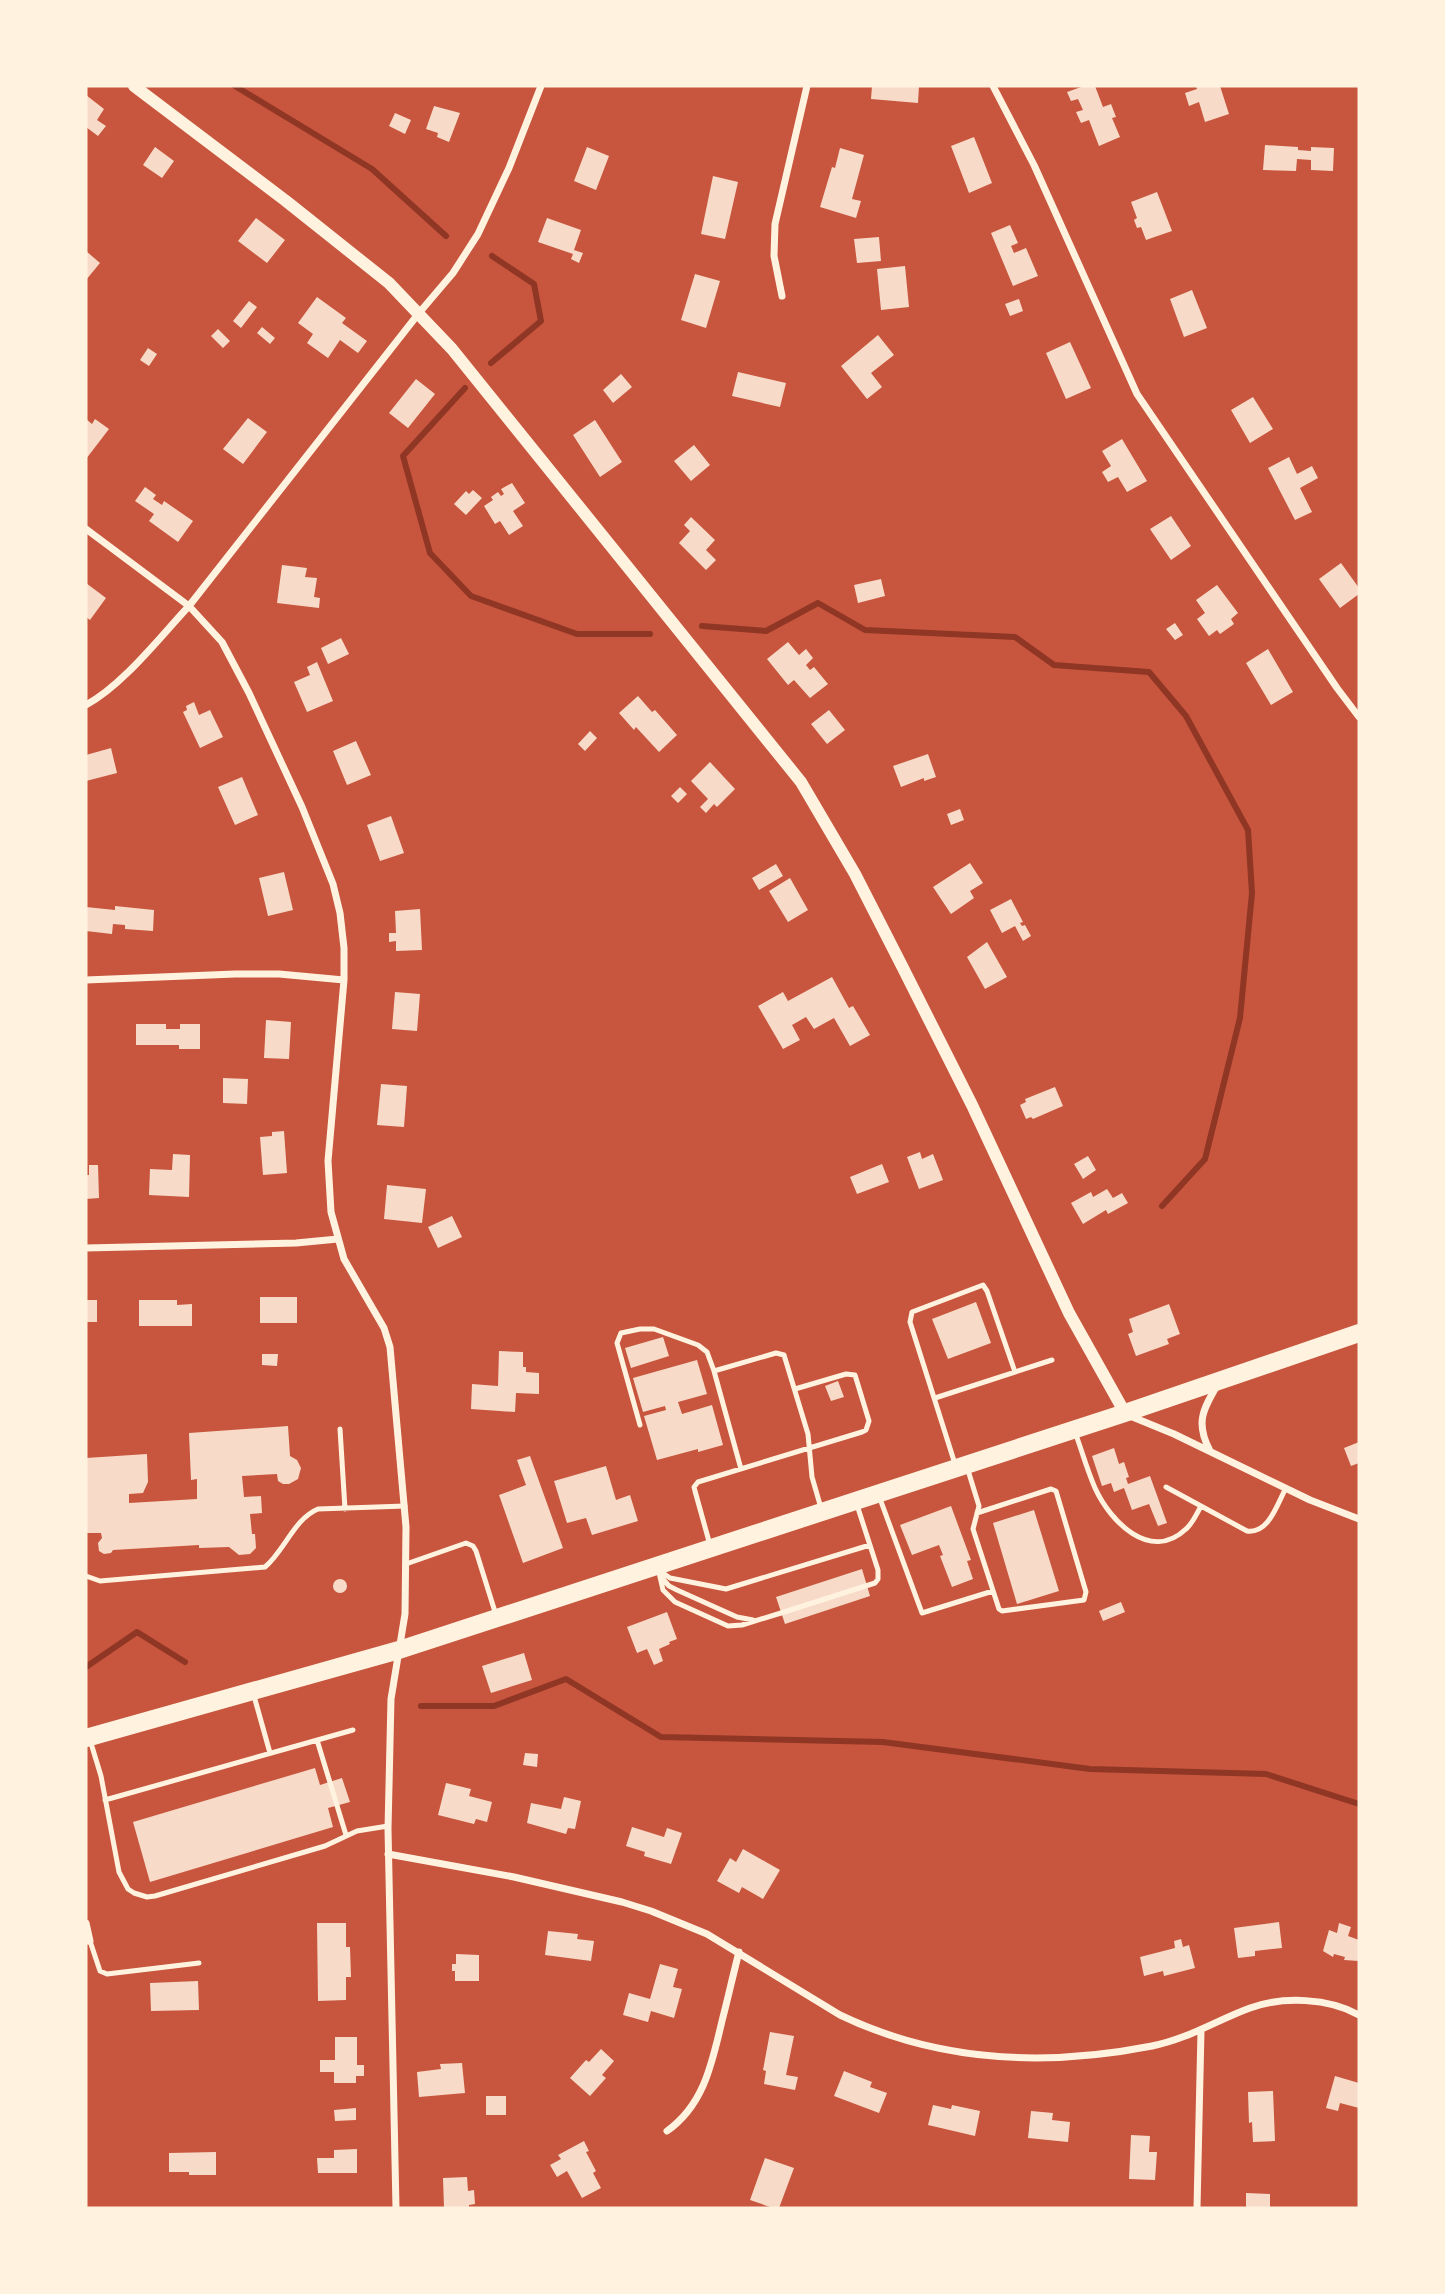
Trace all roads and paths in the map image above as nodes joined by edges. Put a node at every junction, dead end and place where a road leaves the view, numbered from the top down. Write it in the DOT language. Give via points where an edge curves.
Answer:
graph roads {
  1 [pos="134,86"];
  2 [pos="541,86"];
  3 [pos="807,86"];
  4 [pos="993,86"];
  5 [pos="782,296"];
  6 [pos="419,313"];
  7 [pos="86,529"];
  8 [pos="188,606"];
  9 [pos="86,705"];
  10 [pos="1356,706"];
  11 [pos="1359,717"];
  12 [pos="86,980"];
  13 [pos="344,980"];
  14 [pos="338,1239"];
  15 [pos="86,1248"];
  16 [pos="1359,1333"];
  17 [pos="1052,1360"];
  18 [pos="714,1371"];
  19 [pos="1015,1372"];
  20 [pos="1220,1380"];
  21 [pos="795,1389"];
  22 [pos="935,1398"];
  23 [pos="1125,1413"];
  24 [pos="640,1425"];
  25 [pos="340,1429"];
  26 [pos="1074,1429"];
  27 [pos="810,1448"];
  28 [pos="1211,1451"];
  29 [pos="961,1466"];
  30 [pos="741,1469"];
  31 [pos="1166,1487"];
  32 [pos="1286,1488"];
  33 [pos="878,1493"];
  34 [pos="856,1500"];
  35 [pos="405,1506"];
  36 [pos="1201,1506"];
  37 [pos="345,1509"];
  38 [pos="822,1511"];
  39 [pos="977,1513"];
  40 [pos="1359,1519"];
  41 [pos="870,1545"];
  42 [pos="711,1548"];
  43 [pos="406,1564"];
  44 [pos="658,1565"];
  45 [pos="86,1576"];
  46 [pos="993,1591"];
  47 [pos="497,1618"];
  48 [pos="757,1620"];
  49 [pos="399,1650"];
  50 [pos="253,1691"];
  51 [pos="353,1730"];
  52 [pos="87,1738"];
  53 [pos="317,1740"];
  54 [pos="270,1754"];
  55 [pos="105,1800"];
  56 [pos="388,1826"];
  57 [pos="346,1835"];
  58 [pos="388,1854"];
  59 [pos="86,1923"];
  60 [pos="88,1941"];
  61 [pos="739,1952"];
  62 [pos="199,1963"];
  63 [pos="1359,2015"];
  64 [pos="1201,2031"];
  65 [pos="667,2131"];
  66 [pos="396,2208"];
  67 [pos="1197,2208"];
  1 -- 6 [label="street" via="389,283"];
  2 -- 6 [label="street" via="478,234"];
  3 -- 5 [label="street" via="775,225 774,256"];
  4 -- 10 [label="street" via="1034,165 1137,394"];
  6 -- 8 [label="street"];
  6 -- 23 [label="street" via="801,782 887,936 1069,1313"];
  7 -- 8 [label="street"];
  8 -- 9 [label="street" via="117,681"];
  8 -- 13 [label="street" via="228,654 302,807 333,884 344,947"];
  10 -- 11 [label="street"];
  12 -- 13 [label="street" via="279,974"];
  13 -- 14 [label="street" via="328,1161 331,1212"];
  14 -- 15 [label="street"];
  14 -- 35 [label="street" via="390,1348"];
  16 -- 20 [label="main road"];
  17 -- 19 [label="lane"];
  18 -- 21 [label="lane" via="779,1353 786,1358"];
  18 -- 24 [label="lane" via="707,1352 698,1345 654,1329 621,1334 617,1343"];
  18 -- 30 [label="lane"];
  19 -- 22 [label="lane"];
  19 -- 22 [label="lane" via="983,1285 912,1312 910,1322"];
  20 -- 23 [label="main road"];
  20 -- 28 [label="street" via="1203,1416 1202,1429"];
  21 -- 27 [label="lane"];
  21 -- 27 [label="lane" via="855,1375 869,1421 862,1432"];
  22 -- 29 [label="lane"];
  23 -- 26 [label="main road"];
  23 -- 28 [label="street"];
  25 -- 37 [label="lane"];
  26 -- 29 [label="main road"];
  26 -- 36 [label="lane" via="1094,1487 1130,1532 1145,1541 1174,1537 1187,1528"];
  27 -- 30 [label="lane"];
  27 -- 38 [label="lane"];
  28 -- 32 [label="street"];
  29 -- 33 [label="main road"];
  29 -- 39 [label="lane" via="979,1506"];
  30 -- 42 [label="lane" via="694,1487"];
  31 -- 36 [label="lane"];
  32 -- 36 [label="lane" via="1264,1527 1256,1531 1247,1531"];
  32 -- 40 [label="street"];
  33 -- 34 [label="main road"];
  33 -- 46 [label="lane" via="922,1613"];
  34 -- 38 [label="main road"];
  34 -- 41 [label="lane"];
  35 -- 37 [label="lane"];
  35 -- 43 [label="street"];
  37 -- 45 [label="lane" via="318,1509 307,1514 265,1567 100,1581"];
  38 -- 42 [label="main road"];
  39 -- 46 [label="lane" via="974,1529"];
  39 -- 46 [label="lane" via="1056,1491 1086,1592 1080,1602 1002,1611"];
  41 -- 44 [label="lane" via="726,1589 670,1578"];
  41 -- 48 [label="lane" via="878,1574 875,1583"];
  42 -- 44 [label="main road"];
  43 -- 47 [label="lane" via="470,1544"];
  43 -- 49 [label="street"];
  44 -- 47 [label="main road"];
  44 -- 48 [label="lane" via="669,1586 737,1617"];
  44 -- 48 [label="lane" via="663,1590 682,1607 721,1625"];
  47 -- 49 [label="main road"];
  49 -- 50 [label="main road"];
  49 -- 56 [label="street" via="391,1699"];
  50 -- 52 [label="main road"];
  50 -- 54 [label="lane"];
  51 -- 53 [label="lane"];
  52 -- 55 [label="lane"];
  53 -- 54 [label="lane"];
  53 -- 57 [label="lane"];
  54 -- 55 [label="lane"];
  55 -- 57 [label="lane" via="119,1872 128,1889 147,1897 317,1849"];
  56 -- 57 [label="lane"];
  56 -- 58 [label="street"];
  58 -- 61 [label="street" via="622,1902 675,1920"];
  58 -- 66 [label="street"];
  59 -- 60 [label="street"];
  60 -- 62 [label="lane" via="100,1971 107,1974"];
  61 -- 64 [label="street" via="864,2026 946,2051 1026,2059 1077,2057 1154,2046"];
  61 -- 65 [label="street" via="711,2068 684,2117"];
  63 -- 64 [label="street" via="1309,2001 1279,2002 1253,2007"];
  64 -- 67 [label="street"];
}
